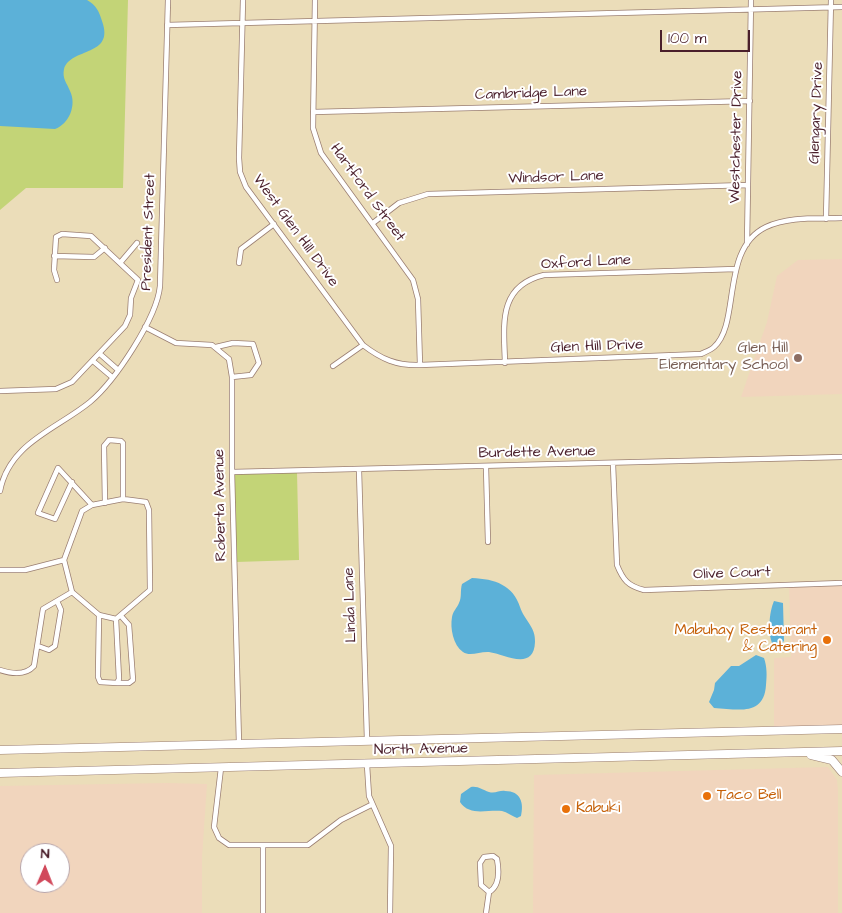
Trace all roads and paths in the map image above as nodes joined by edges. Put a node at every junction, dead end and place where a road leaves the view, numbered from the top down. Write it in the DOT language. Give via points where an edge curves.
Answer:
graph roads {
  1 [pos="168,0"];
  2 [pos="243,0"];
  3 [pos="315,0"];
  4 [pos="751,0"];
  5 [pos="831,0"];
  6 [pos="831,8"];
  7 [pos="842,8"];
  8 [pos="752,10"];
  9 [pos="315,21"];
  10 [pos="242,23"];
  11 [pos="167,25"];
  12 [pos="750,101"];
  13 [pos="313,112"];
  14 [pos="748,185"];
  15 [pos="842,218"];
  16 [pos="826,219"];
  17 [pos="373,223"];
  18 [pos="274,224"];
  19 [pos="137,243"];
  20 [pos="746,244"];
  21 [pos="105,248"];
  22 [pos="54,256"];
  23 [pos="120,263"];
  24 [pos="239,263"];
  25 [pos="736,270"];
  26 [pos="57,280"];
  27 [pos="145,327"];
  28 [pos="363,344"];
  29 [pos="216,347"];
  30 [pos="100,354"];
  31 [pos="93,361"];
  32 [pos="504,363"];
  33 [pos="333,366"];
  34 [pos="420,366"];
  35 [pos="117,369"];
  36 [pos="112,377"];
  37 [pos="232,377"];
  38 [pos="0,391"];
  39 [pos="842,457"];
  40 [pos="613,464"];
  41 [pos="486,467"];
  42 [pos="359,470"];
  43 [pos="232,472"];
  44 [pos="72,482"];
  45 [pos="0,491"];
  46 [pos="123,499"];
  47 [pos="105,503"];
  48 [pos="92,505"];
  49 [pos="488,542"];
  50 [pos="64,560"];
  51 [pos="0,570"];
  52 [pos="842,583"];
  53 [pos="72,592"];
  54 [pos="57,601"];
  55 [pos="99,615"];
  56 [pos="121,616"];
  57 [pos="116,619"];
  58 [pos="38,646"];
  59 [pos="0,670"];
  60 [pos="117,683"];
  61 [pos="842,729"];
  62 [pos="367,740"];
  63 [pos="239,744"];
  64 [pos="0,750"];
  65 [pos="842,751"];
  66 [pos="789,752"];
  67 [pos="367,765"];
  68 [pos="221,768"];
  69 [pos="842,772"];
  70 [pos="0,773"];
  71 [pos="371,805"];
  72 [pos="263,846"];
  73 [pos="489,892"];
  74 [pos="263,913"];
  75 [pos="390,913"];
  76 [pos="486,913"];
  1 -- 11 [label="street, President Street"];
  2 -- 10 [label="street, West Glen Hill Drive"];
  3 -- 9 [label="street, Hartford Street"];
  4 -- 8 [label="street, Westchester Drive"];
  5 -- 6 [label="street, Glengary Drive"];
  6 -- 7 [label="street"];
  6 -- 8 [label="street"];
  6 -- 16 [label="street, Glengary Drive"];
  8 -- 9 [label="street"];
  8 -- 12 [label="street, Westchester Drive"];
  9 -- 10 [label="street"];
  9 -- 13 [label="street, Hartford Street"];
  10 -- 11 [label="street"];
  10 -- 18 [label="street, West Glen Hill Drive" via="239,166 246,187"];
  11 -- 27 [label="street, President Street" via="160,286 156,307"];
  12 -- 13 [label="street, Cambridge Lane"];
  12 -- 14 [label="street, Westchester Drive"];
  13 -- 17 [label="street, Hartford Street" via="314,137 321,154"];
  14 -- 17 [label="street, Windsor Lane" via="428,194 399,204"];
  14 -- 20 [label="street, Westchester Drive"];
  15 -- 16 [label="street, Glen Hill Drive"];
  16 -- 20 [label="street, Glen Hill Drive" via="792,220 767,226"];
  17 -- 34 [label="street, Hartford Street" via="413,280 418,299"];
  18 -- 24 [label="street" via="242,249"];
  18 -- 28 [label="street, West Glen Hill Drive"];
  19 -- 23 [label="street"];
  20 -- 25 [label="street, Glen Hill Drive"];
  21 -- 22 [label="street" via="94,257"];
  21 -- 22 [label="street" via="87,235 58,235"];
  21 -- 23 [label="street"];
  22 -- 26 [label="street"];
  23 -- 30 [label="street" via="138,280 131,298 129,320"];
  25 -- 32 [label="street, Glen Hill Drive" via="721,336 715,347 701,354"];
  25 -- 32 [label="street, Oxford Lane" via="532,279 518,288 506,307"];
  27 -- 29 [label="street" via="176,344"];
  27 -- 35 [label="street, President Street"];
  28 -- 33 [label="street"];
  28 -- 34 [label="street, Glen Hill Drive" via="389,362"];
  29 -- 37 [label="street, Roberta Avenue" via="229,359"];
  29 -- 37 [label="street" via="253,344 259,363 251,375"];
  30 -- 31 [label="street"];
  30 -- 35 [label="street"];
  31 -- 36 [label="street"];
  31 -- 38 [label="street" via="72,382 56,389"];
  32 -- 34 [label="street, Glen Hill Drive"];
  35 -- 36 [label="street, President Street"];
  36 -- 45 [label="street, President Street" via="81,409 26,444 8,469"];
  37 -- 43 [label="street, Roberta Avenue"];
  39 -- 40 [label="street, Burdette Avenue"];
  40 -- 41 [label="street, Burdette Avenue"];
  40 -- 52 [label="street, Olive Court" via="617,565 625,582 632,587 644,590"];
  41 -- 42 [label="street, Burdette Avenue"];
  41 -- 49 [label="street"];
  42 -- 43 [label="street, Burdette Avenue"];
  42 -- 62 [label="street, Linda Lane"];
  43 -- 63 [label="street, Roberta Avenue"];
  44 -- 44 [label="street" via="58,468 38,513 55,519"];
  44 -- 48 [label="street"];
  46 -- 47 [label="street"];
  46 -- 47 [label="street" via="123,443 109,440 104,446"];
  46 -- 56 [label="street" via="146,502 151,552 148,593"];
  47 -- 48 [label="street"];
  48 -- 50 [label="street" via="82,511"];
  50 -- 51 [label="street" via="25,570"];
  50 -- 53 [label="street"];
  53 -- 54 [label="street"];
  53 -- 55 [label="street"];
  54 -- 58 [label="street" via="43,609"];
  54 -- 58 [label="street" via="61,610 55,646 49,650"];
  55 -- 57 [label="street"];
  55 -- 60 [label="street" via="98,677 100,682"];
  56 -- 57 [label="street"];
  56 -- 60 [label="street" via="129,625 133,680"];
  57 -- 60 [label="street"];
  58 -- 59 [label="street" via="34,666 29,672"];
  61 -- 62 [label="main road, North Avenue"];
  62 -- 63 [label="main road, North Avenue"];
  63 -- 64 [label="main road, North Avenue"];
  65 -- 66 [label="main road, North Avenue"];
  66 -- 67 [label="main road, North Avenue"];
  66 -- 69 [label="main road" via="832,760"];
  67 -- 68 [label="main road, North Avenue"];
  67 -- 71 [label="street" via="366,786"];
  68 -- 70 [label="main road, North Avenue"];
  68 -- 72 [label="street" via="214,827 216,834 229,846"];
  71 -- 72 [label="street" via="341,820 308,844"];
  71 -- 75 [label="street" via="391,846"];
  72 -- 74 [label="street"];
  73 -- 73 [label="street" via="497,884 497,858 493,856 484,857 480,863 481,885"];
  73 -- 76 [label="street"];
}
